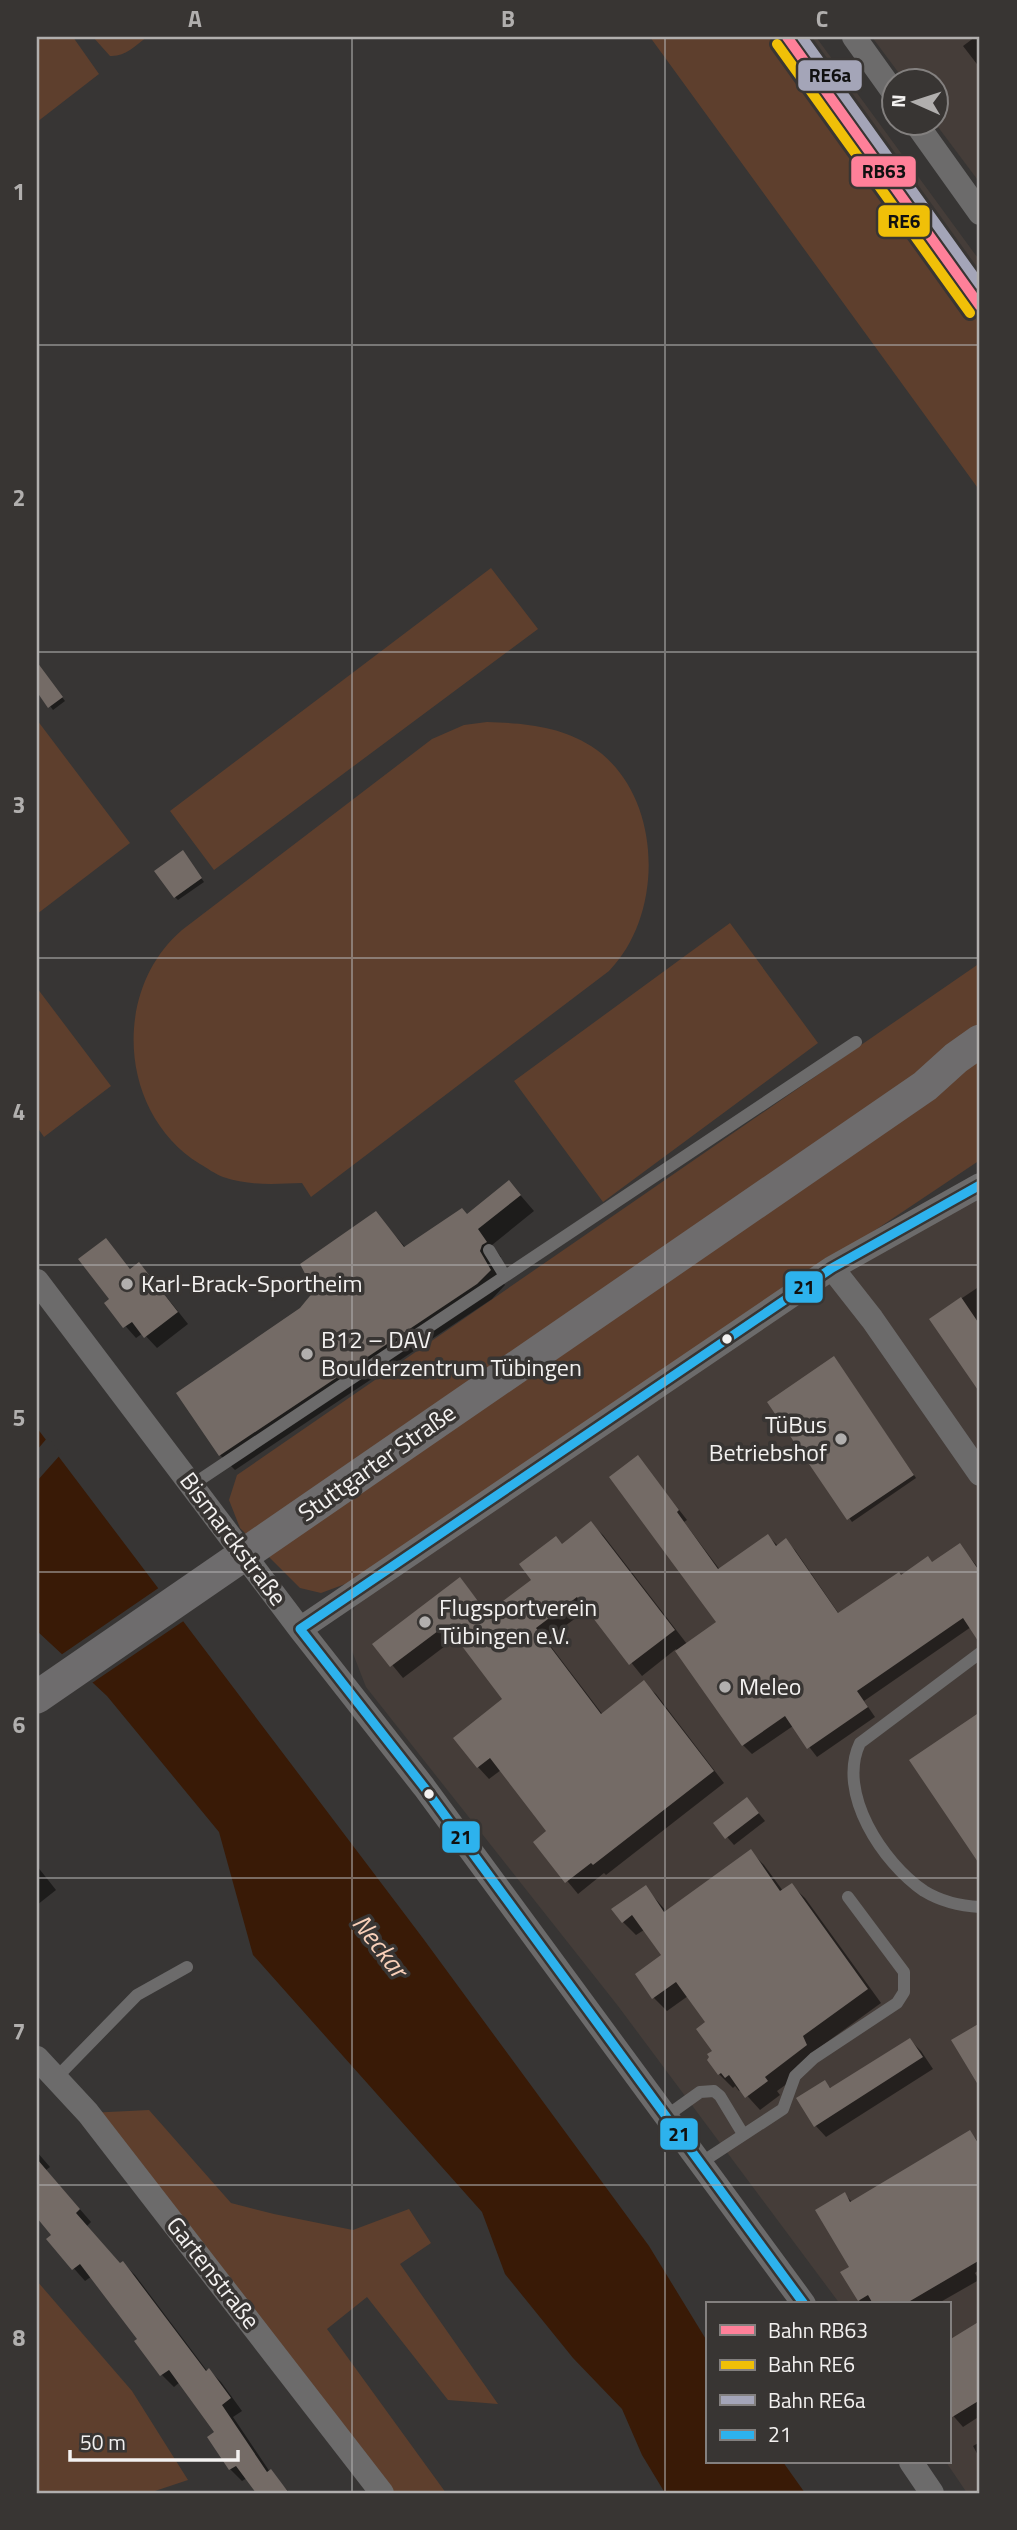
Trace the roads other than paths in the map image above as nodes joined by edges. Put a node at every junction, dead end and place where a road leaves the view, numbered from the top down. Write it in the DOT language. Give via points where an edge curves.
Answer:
graph roads {
  1 [pos="854,37"];
  2 [pos="880,73"];
  3 [pos="925,136"];
  4 [pos="980,213"];
  5 [pos="980,1041"];
  6 [pos="856,1042"];
  7 [pos="980,1063"];
  8 [pos="925,1086"];
  9 [pos="980,1185"];
  10 [pos="489,1250"];
  11 [pos="832,1268"];
  12 [pos="505,1276"];
  13 [pos="37,1281"];
  14 [pos="980,1474"];
  15 [pos="192,1485"];
  16 [pos="300,1629"];
  17 [pos="980,1653"];
  18 [pos="37,1697"];
  19 [pos="848,1897"];
  20 [pos="980,1907"];
  21 [pos="187,1967"];
  22 [pos="37,2058"];
  23 [pos="56,2078"];
  24 [pos="665,2117"];
  25 [pos="743,2134"];
  26 [pos="699,2164"];
  27 [pos="802,2302"];
  28 [pos="912,2464"];
  29 [pos="382,2493"];
  30 [pos="932,2493"];
  1 -- 2 [label="street"];
  3 -- 4 [label="street"];
  5 -- 8 [label="main road, Stuttgarter Straße"];
  6 -- 12 [label="lane"];
  7 -- 8 [label="main road, Stuttgarter Straße"];
  8 -- 18 [label="main road, Stuttgarter Straße"];
  9 -- 11 [label="street"];
  10 -- 12 [label="lane"];
  11 -- 14 [label="street"];
  11 -- 16 [label="street"];
  12 -- 15 [label="lane"];
  13 -- 15 [label="street, Bismarckstraße"];
  15 -- 16 [label="street, Bismarckstraße"];
  16 -- 24 [label="street, Bismarckstraße" via="424,1787"];
  17 -- 20 [label="lane" via="860,1743 853,1770 862,1814 893,1864 925,1891 956,1906"];
  19 -- 25 [label="lane" via="904,1972 904,1992 897,2003 814,2058 795,2076 783,2109"];
  21 -- 23 [label="lane" via="137,1995"];
  22 -- 23 [label="street, Gartenstraße"];
  23 -- 29 [label="street, Gartenstraße" via="142,2181"];
  24 -- 25 [label="lane" via="700,2092 714,2091"];
  24 -- 26 [label="street, Bismarckstraße"];
  25 -- 26 [label="lane"];
  26 -- 27 [label="street, Bismarckstraße"];
  28 -- 30 [label="street"];
}
